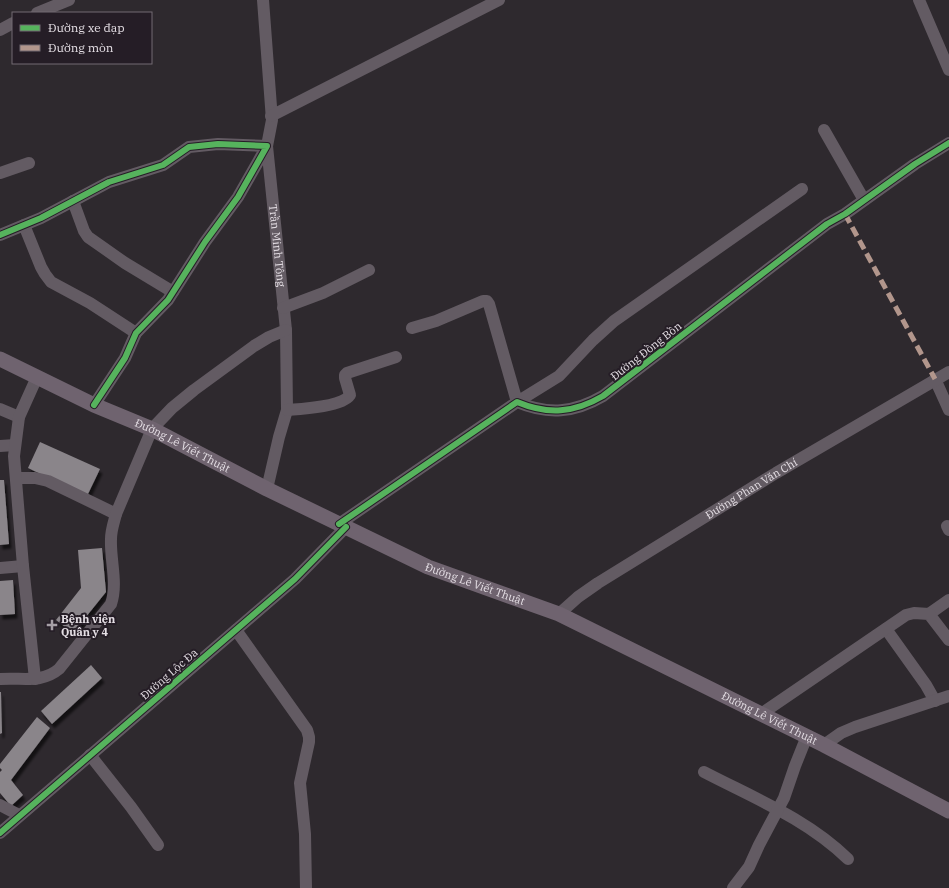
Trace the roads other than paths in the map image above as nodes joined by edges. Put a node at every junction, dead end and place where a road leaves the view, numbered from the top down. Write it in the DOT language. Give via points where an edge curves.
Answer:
graph roads {
  1 [pos="69,0"];
  2 [pos="263,0"];
  3 [pos="498,0"];
  4 [pos="919,0"];
  5 [pos="39,12"];
  6 [pos="12,24"];
  7 [pos="0,30"];
  8 [pos="949,70"];
  9 [pos="271,116"];
  10 [pos="824,130"];
  11 [pos="949,143"];
  12 [pos="267,146"];
  13 [pos="29,163"];
  14 [pos="0,173"];
  15 [pos="802,189"];
  16 [pos="864,200"];
  17 [pos="74,201"];
  18 [pos="24,225"];
  19 [pos="0,236"];
  20 [pos="369,270"];
  21 [pos="173,292"];
  22 [pos="283,308"];
  23 [pos="412,328"];
  24 [pos="286,330"];
  25 [pos="136,333"];
  26 [pos="396,357"];
  27 [pos="0,359"];
  28 [pos="949,372"];
  29 [pos="37,377"];
  30 [pos="936,379"];
  31 [pos="517,402"];
  32 [pos="94,405"];
  33 [pos="0,409"];
  34 [pos="287,410"];
  35 [pos="949,410"];
  36 [pos="18,417"];
  37 [pos="152,429"];
  38 [pos="0,446"];
  39 [pos="15,446"];
  40 [pos="16,478"];
  41 [pos="267,489"];
  42 [pos="116,514"];
  43 [pos="343,525"];
  44 [pos="23,566"];
  45 [pos="0,568"];
  46 [pos="949,600"];
  47 [pos="559,614"];
  48 [pos="929,614"];
  49 [pos="886,629"];
  50 [pos="236,630"];
  51 [pos="949,640"];
  52 [pos="0,679"];
  53 [pos="35,679"];
  54 [pos="949,696"];
  55 [pos="935,701"];
  56 [pos="761,714"];
  57 [pos="807,736"];
  58 [pos="824,745"];
  59 [pos="90,755"];
  60 [pos="704,772"];
  61 [pos="0,805"];
  62 [pos="778,809"];
  63 [pos="949,811"];
  64 [pos="19,815"];
  65 [pos="0,833"];
  66 [pos="158,845"];
  67 [pos="848,859"];
  68 [pos="737,886"];
  69 [pos="306,888"];
  1 -- 5 [label="street"];
  2 -- 9 [label="street, Trần Minh Tông"];
  3 -- 9 [label="street"];
  4 -- 8 [label="street"];
  6 -- 7 [label="street"];
  9 -- 12 [label="street, Trần Minh Tông"];
  10 -- 16 [label="street"];
  11 -- 16 [label="street, Đường Đồng Bồn"];
  12 -- 17 [label="street" via="218,144 189,147 163,165 109,182"];
  12 -- 21 [label="street" via="238,197"];
  12 -- 22 [label="street, Trần Minh Tông"];
  13 -- 14 [label="street"];
  15 -- 31 [label="street" via="614,321 559,376"];
  16 -- 31 [label="street, Đường Đồng Bồn" via="827,224 603,396 578,407 555,410 532,408"];
  17 -- 18 [label="street"];
  17 -- 21 [label="street" via="88,237"];
  18 -- 19 [label="street"];
  18 -- 25 [label="street" via="40,266 51,282 90,303"];
  20 -- 22 [label="street" via="323,293"];
  21 -- 25 [label="street"];
  22 -- 24 [label="street, Trần Minh Tông"];
  23 -- 31 [label="street" via="487,301"];
  24 -- 34 [label="street, Trần Minh Tông"];
  24 -- 37 [label="street" via="254,346 194,390"];
  25 -- 32 [label="street" via="125,358"];
  26 -- 34 [label="street" via="347,373 344,378 350,395 344,400 322,406"];
  27 -- 29 [label="main road, Đường Lê Viết Thuật"];
  28 -- 30 [label="street, Đường Phan Văn Chí"];
  29 -- 32 [label="main road, Đường Lê Viết Thuật"];
  29 -- 36 [label="street"];
  30 -- 35 [label="street"];
  30 -- 47 [label="street, Đường Phan Văn Chí" via="776,473 598,583"];
  31 -- 43 [label="street"];
  32 -- 37 [label="main road, Đường Lê Viết Thuật"];
  33 -- 36 [label="street"];
  34 -- 41 [label="street, Trần Minh Tông"];
  36 -- 39 [label="street"];
  37 -- 41 [label="main road, Đường Lê Viết Thuật"];
  37 -- 42 [label="street"];
  38 -- 39 [label="street"];
  39 -- 40 [label="street"];
  40 -- 42 [label="street" via="48,481"];
  40 -- 44 [label="street"];
  41 -- 43 [label="main road, Đường Lê Viết Thuật"];
  42 -- 53 [label="street" via="111,538 114,590 111,604 59,668 47,677"];
  43 -- 47 [label="main road, Đường Lê Viết Thuật" via="428,567"];
  43 -- 50 [label="street, Đường Lộc Đa" via="295,579"];
  44 -- 45 [label="street"];
  44 -- 53 [label="street"];
  46 -- 48 [label="street"];
  47 -- 56 [label="main road, Đường Lê Viết Thuật"];
  48 -- 49 [label="street" via="906,615"];
  48 -- 51 [label="street"];
  49 -- 55 [label="street"];
  49 -- 56 [label="street"];
  50 -- 59 [label="street, Đường Lộc Đa"];
  50 -- 69 [label="street" via="307,730 309,737 299,791 305,834"];
  52 -- 53 [label="street"];
  54 -- 55 [label="street"];
  55 -- 58 [label="street" via="855,727"];
  56 -- 57 [label="main road, Đường Lê Viết Thuật"];
  57 -- 58 [label="main road, Đường Lê Viết Thuật"];
  57 -- 62 [label="street"];
  58 -- 63 [label="main road, Đường Lê Viết Thuật"];
  59 -- 64 [label="street, Đường Lộc Đa"];
  59 -- 66 [label="street"];
  60 -- 62 [label="street"];
  61 -- 64 [label="street"];
  62 -- 67 [label="street" via="818,833"];
  62 -- 68 [label="street"];
  64 -- 65 [label="street, Đường Lộc Đa"];
}
